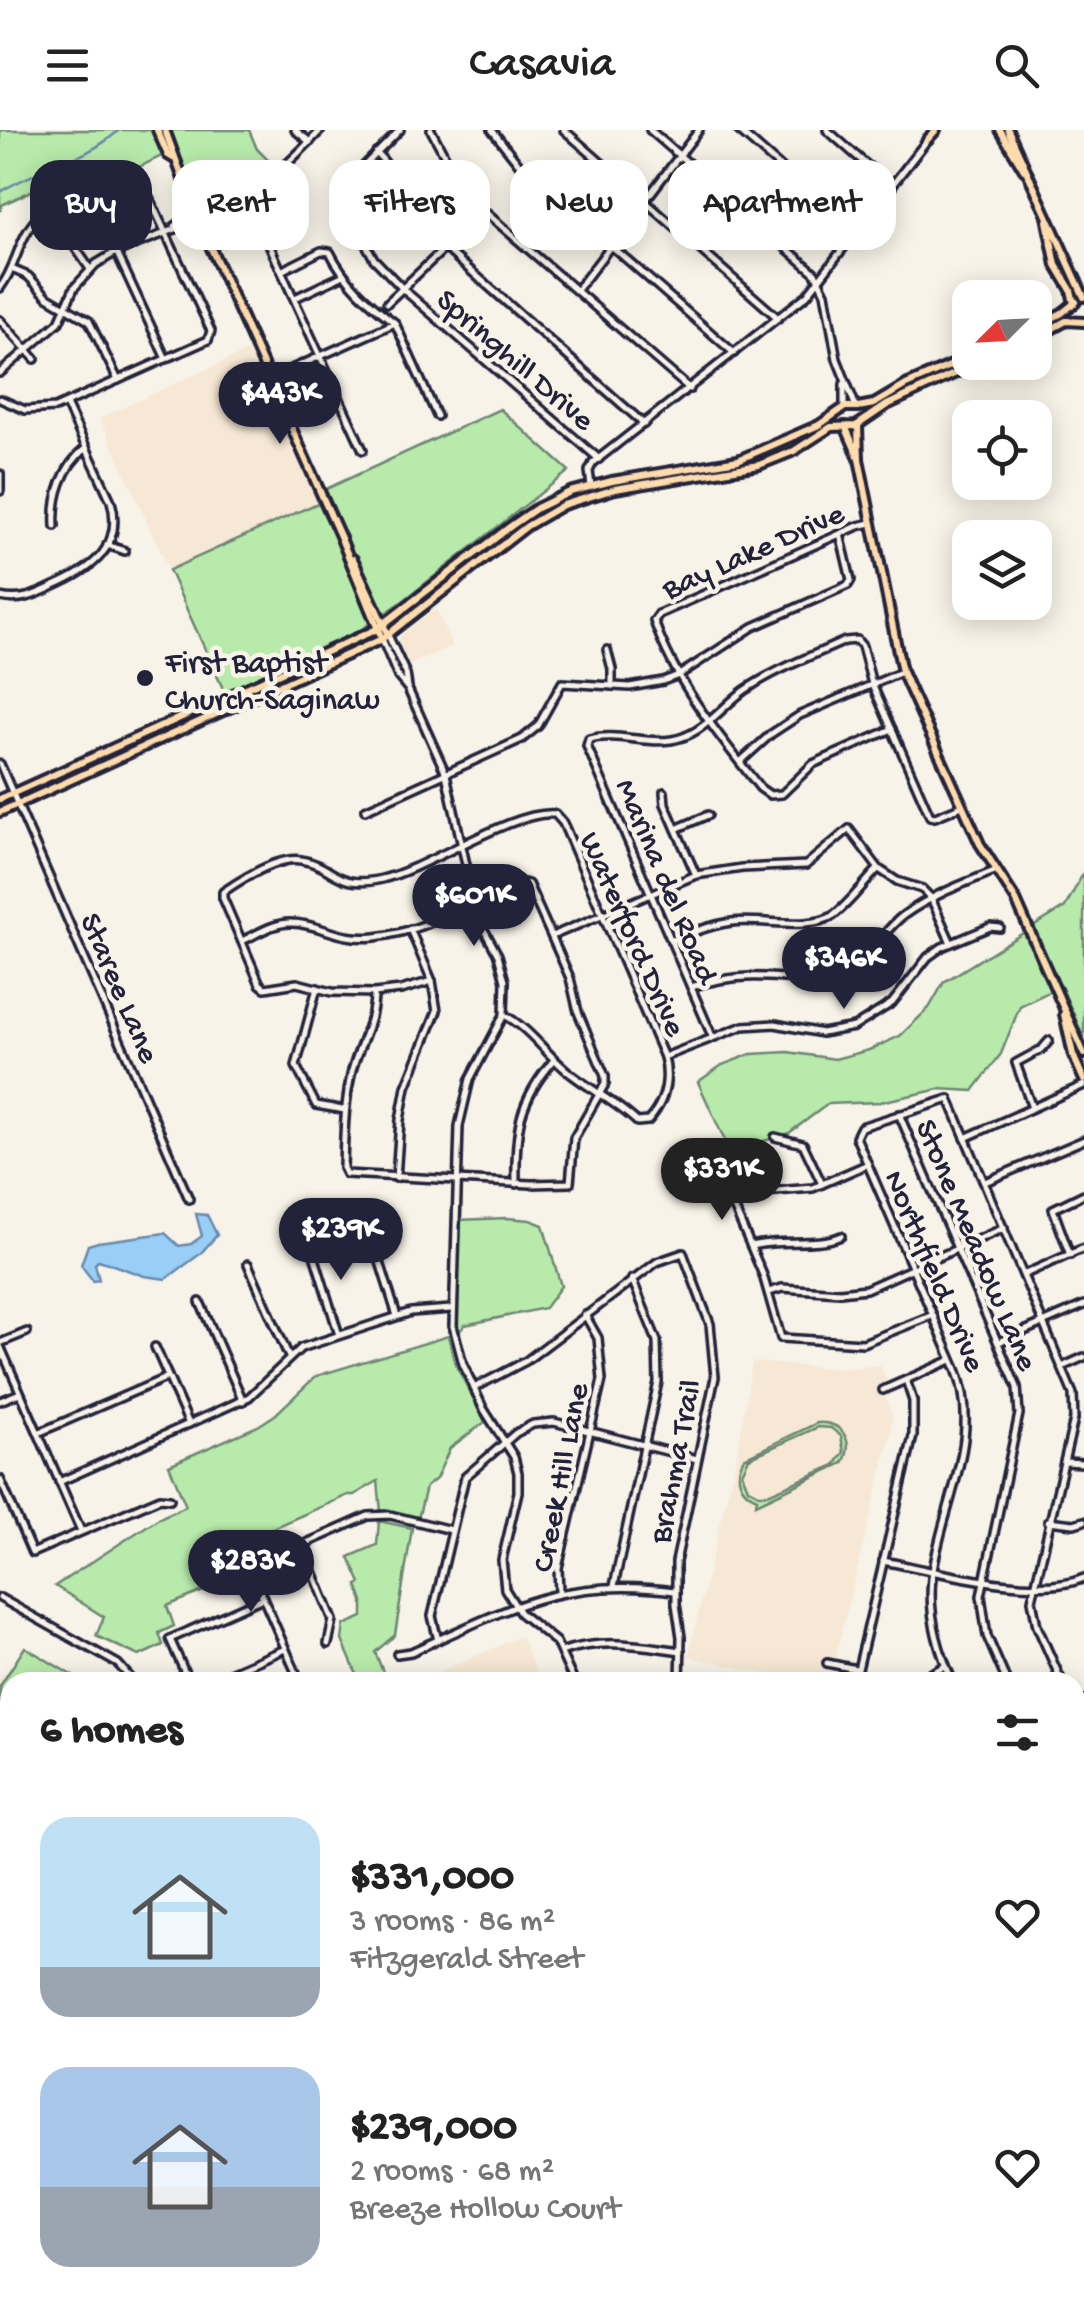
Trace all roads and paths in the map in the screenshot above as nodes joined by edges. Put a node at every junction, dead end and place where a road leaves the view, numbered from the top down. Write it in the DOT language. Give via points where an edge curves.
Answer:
graph roads {
  1 [pos="157,130"];
  2 [pos="165,130"];
  3 [pos="295,130"];
  4 [pos="321,130"];
  5 [pos="400,130"];
  6 [pos="431,130"];
  7 [pos="492,130"];
  8 [pos="564,130"];
  9 [pos="650,130"];
  10 [pos="700,130"];
  11 [pos="738,130"];
  12 [pos="826,130"];
  13 [pos="935,130"];
  14 [pos="1000,130"];
  15 [pos="1008,130"];
  16 [pos="928,140"];
  17 [pos="310,142"];
  18 [pos="376,153"];
  19 [pos="680,156"];
  20 [pos="174,159"];
  21 [pos="289,160"];
  22 [pos="383,160"];
  23 [pos="447,160"];
  24 [pos="516,160"];
  25 [pos="599,160"];
  26 [pos="772,160"];
  27 [pos="860,160"];
  28 [pos="1028,175"];
  29 [pos="896,183"];
  30 [pos="648,198"];
  31 [pos="152,202"];
  32 [pos="648,203"];
  33 [pos="1045,210"];
  34 [pos="490,215"];
  35 [pos="172,228"];
  36 [pos="30,230"];
  37 [pos="164,232"];
  38 [pos="77,250"];
  39 [pos="212,250"];
  40 [pos="273,250"];
  41 [pos="445,250"];
  42 [pos="447,250"];
  43 [pos="607,250"];
  44 [pos="615,250"];
  45 [pos="844,250"];
  46 [pos="116,252"];
  47 [pos="90,269"];
  48 [pos="14,270"];
  49 [pos="283,270"];
  50 [pos="344,274"];
  51 [pos="820,280"];
  52 [pos="0,288"];
  53 [pos="404,290"];
  54 [pos="577,290"];
  55 [pos="295,298"];
  56 [pos="1084,298"];
  57 [pos="387,303"];
  58 [pos="1073,305"];
  59 [pos="68,309"];
  60 [pos="1052,317"];
  61 [pos="778,318"];
  62 [pos="0,320"];
  63 [pos="1081,321"];
  64 [pos="395,323"];
  65 [pos="1052,329"];
  66 [pos="27,352"];
  67 [pos="734,353"];
  68 [pos="321,356"];
  69 [pos="36,359"];
  70 [pos="166,359"];
  71 [pos="952,364"];
  72 [pos="0,373"];
  73 [pos="952,375"];
  74 [pos="269,379"];
  75 [pos="118,380"];
  76 [pos="845,381"];
  77 [pos="690,388"];
  78 [pos="0,399"];
  79 [pos="66,404"];
  80 [pos="857,407"];
  81 [pos="842,410"];
  82 [pos="437,416"];
  83 [pos="859,423"];
  84 [pos="644,424"];
  85 [pos="844,425"];
  86 [pos="86,448"];
  87 [pos="363,450"];
  88 [pos="599,459"];
  89 [pos="859,459"];
  90 [pos="732,462"];
  91 [pos="733,471"];
  92 [pos="0,474"];
  93 [pos="0,490"];
  94 [pos="592,490"];
  95 [pos="871,523"];
  96 [pos="55,526"];
  97 [pos="840,534"];
  98 [pos="340,536"];
  99 [pos="107,545"];
  100 [pos="125,551"];
  101 [pos="470,558"];
  102 [pos="477,567"];
  103 [pos="0,597"];
  104 [pos="376,606"];
  105 [pos="402,613"];
  106 [pos="381,627"];
  107 [pos="385,637"];
  108 [pos="607,650"];
  109 [pos="902,672"];
  110 [pos="678,674"];
  111 [pos="872,684"];
  112 [pos="612,686"];
  113 [pos="708,721"];
  114 [pos="892,729"];
  115 [pos="740,762"];
  116 [pos="0,764"];
  117 [pos="76,765"];
  118 [pos="446,774"];
  119 [pos="80,775"];
  120 [pos="664,792"];
  121 [pos="12,794"];
  122 [pos="0,799"];
  123 [pos="17,804"];
  124 [pos="962,806"];
  125 [pos="365,810"];
  126 [pos="0,812"];
  127 [pos="708,814"];
  128 [pos="676,829"];
  129 [pos="460,847"];
  130 [pos="878,869"];
  131 [pos="996,870"];
  132 [pos="696,875"];
  133 [pos="650,893"];
  134 [pos="931,898"];
  135 [pos="474,902"];
  136 [pos="602,914"];
  137 [pos="1000,928"];
  138 [pos="410,929"];
  139 [pos="552,936"];
  140 [pos="242,941"];
  141 [pos="671,941"];
  142 [pos="951,943"];
  143 [pos="432,981"];
  144 [pos="691,987"];
  145 [pos="317,988"];
  146 [pos="374,993"];
  147 [pos="1060,1000"];
  148 [pos="504,1015"];
  149 [pos="712,1036"];
  150 [pos="1049,1041"];
  151 [pos="1084,1054"];
  152 [pos="664,1056"];
  153 [pos="554,1060"];
  154 [pos="1084,1082"];
  155 [pos="600,1093"];
  156 [pos="1032,1108"];
  157 [pos="345,1110"];
  158 [pos="899,1114"];
  159 [pos="775,1137"];
  160 [pos="965,1138"];
  161 [pos="1084,1140"];
  162 [pos="868,1164"];
  163 [pos="720,1165"];
  164 [pos="396,1178"];
  165 [pos="456,1181"];
  166 [pos="984,1182"];
  167 [pos="516,1184"];
  168 [pos="822,1184"];
  169 [pos="1084,1194"];
  170 [pos="189,1199"];
  171 [pos="731,1200"];
  172 [pos="1004,1228"];
  173 [pos="375,1229"];
  174 [pos="841,1236"];
  175 [pos="310,1242"];
  176 [pos="751,1246"];
  177 [pos="958,1248"];
  178 [pos="1084,1248"];
  179 [pos="1070,1255"];
  180 [pos="248,1264"];
  181 [pos="913,1268"];
  182 [pos="1025,1274"];
  183 [pos="632,1279"];
  184 [pos="769,1292"];
  185 [pos="200,1302"];
  186 [pos="1084,1305"];
  187 [pos="451,1309"];
  188 [pos="586,1315"];
  189 [pos="933,1315"];
  190 [pos="397,1316"];
  191 [pos="1045,1322"];
  192 [pos="26,1332"];
  193 [pos="339,1335"];
  194 [pos="999,1342"];
  195 [pos="0,1344"];
  196 [pos="155,1346"];
  197 [pos="289,1357"];
  198 [pos="1084,1357"];
  199 [pos="951,1360"];
  200 [pos="1064,1366"];
  201 [pos="168,1377"];
  202 [pos="906,1380"];
  203 [pos="474,1388"];
  204 [pos="883,1390"];
  205 [pos="20,1392"];
  206 [pos="242,1400"];
  207 [pos="0,1402"];
  208 [pos="1074,1413"];
  209 [pos="1083,1414"];
  210 [pos="190,1424"];
  211 [pos="590,1431"];
  212 [pos="38,1433"];
  213 [pos="505,1441"];
  214 [pos="644,1444"];
  215 [pos="697,1460"];
  216 [pos="1064,1462"];
  217 [pos="1084,1463"];
  218 [pos="0,1479"];
  219 [pos="59,1482"];
  220 [pos="170,1499"];
  221 [pos="1048,1521"];
  222 [pos="1084,1521"];
  223 [pos="451,1530"];
  224 [pos="81,1532"];
  225 [pos="302,1545"];
  226 [pos="883,1561"];
  227 [pos="934,1571"];
  228 [pos="1084,1578"];
  229 [pos="982,1579"];
  230 [pos="614,1586"];
  231 [pos="1034,1587"];
  232 [pos="676,1591"];
  233 [pos="559,1592"];
  234 [pos="0,1598"];
  235 [pos="263,1598"];
  236 [pos="514,1606"];
  237 [pos="438,1640"];
  238 [pos="328,1644"];
  239 [pos="285,1649"];
  240 [pos="681,1651"];
  241 [pos="561,1652"];
  242 [pos="397,1654"];
  243 [pos="827,1662"];
  244 [pos="945,1666"];
  245 [pos="856,1670"];
  246 [pos="127,1672"];
  247 [pos="185,1672"];
  248 [pos="232,1672"];
  249 [pos="295,1672"];
  250 [pos="570,1672"];
  251 [pos="680,1672"];
  252 [pos="934,1672"];
  253 [pos="948,1672"];
  254 [pos="1003,1672"];
  255 [pos="1058,1672"];
  1 -- 20 [label="main road"];
  2 -- 20 [label="main road"];
  3 -- 17 [label="street"];
  4 -- 17 [label="street"];
  5 -- 18 [label="street"];
  6 -- 23 [label="street"];
  7 -- 24 [label="street"];
  8 -- 25 [label="street"];
  9 -- 19 [label="street"];
  10 -- 19 [label="street"];
  11 -- 26 [label="street"];
  12 -- 27 [label="street"];
  13 -- 16 [label="main road"];
  14 -- 28 [label="main road"];
  15 -- 28 [label="main road"];
  16 -- 29 [label="street"];
  17 -- 21 [label="street"];
  18 -- 22 [label="street"];
  18 -- 53 [label="street, Springhill Drive" via="340,192 374,259"];
  19 -- 30 [label="street"];
  19 -- 51 [label="street"];
  28 -- 33 [label="main road"];
  31 -- 37 [label="street"];
  32 -- 61 [label="street"];
  33 -- 56 [label="main road"];
  33 -- 58 [label="main road"];
  34 -- 54 [label="street"];
  35 -- 37 [label="street"];
  36 -- 48 [label="street"];
  37 -- 46 [label="street"];
  37 -- 70 [label="street" via="211,336"];
  38 -- 47 [label="street"];
  39 -- 74 [label="main road"];
  40 -- 49 [label="street"];
  41 -- 53 [label="street"];
  42 -- 84 [label="street"];
  43 -- 54 [label="street"];
  44 -- 67 [label="street"];
  45 -- 51 [label="street"];
  46 -- 47 [label="street"];
  46 -- 70 [label="street"];
  47 -- 59 [label="street"];
  48 -- 52 [label="street"];
  48 -- 59 [label="street"];
  49 -- 50 [label="street" via="326,250"];
  49 -- 55 [label="street"];
  50 -- 55 [label="street"];
  50 -- 64 [label="street"];
  51 -- 61 [label="street"];
  51 -- 76 [label="street"];
  53 -- 57 [label="street"];
  53 -- 88 [label="street, Springhill Drive"];
  54 -- 77 [label="street"];
  55 -- 68 [label="street"];
  56 -- 58 [label="main road"];
  58 -- 60 [label="main road"];
  58 -- 63 [label="main road"];
  59 -- 66 [label="street"];
  59 -- 75 [label="street" via="94,326"];
  61 -- 67 [label="street"];
  62 -- 66 [label="street"];
  63 -- 65 [label="main road"];
  64 -- 68 [label="street"];
  64 -- 82 [label="street"];
  66 -- 69 [label="street"];
  66 -- 72 [label="street"];
  67 -- 77 [label="street"];
  68 -- 74 [label="street"];
  68 -- 87 [label="street"];
  70 -- 75 [label="street"];
  71 -- 80 [label="main road"];
  73 -- 83 [label="main road"];
  74 -- 98 [label="main road"];
  75 -- 79 [label="street"];
  76 -- 80 [label="street"];
  76 -- 81 [label="street"];
  77 -- 84 [label="street"];
  78 -- 79 [label="street" via="31,411"];
  79 -- 86 [label="street"];
  80 -- 81 [label="main road"];
  80 -- 83 [label="main road"];
  81 -- 85 [label="main road"];
  81 -- 90 [label="main road"];
  83 -- 85 [label="main road"];
  83 -- 89 [label="main road"];
  84 -- 88 [label="street"];
  85 -- 89 [label="main road"];
  85 -- 91 [label="main road" via="782,457"];
  86 -- 96 [label="street" via="66,468"];
  86 -- 99 [label="street" via="114,510"];
  88 -- 94 [label="street" via="589,471"];
  89 -- 95 [label="main road"];
  90 -- 91 [label="main road"];
  90 -- 94 [label="main road"];
  91 -- 94 [label="main road"];
  92 -- 93 [label="street"];
  94 -- 101 [label="main road" via="537,508"];
  94 -- 102 [label="main road" via="548,513"];
  95 -- 97 [label="street, Bay Lake Drive"];
  95 -- 109 [label="main road"];
  97 -- 110 [label="street" via="849,584 753,627"];
  97 -- 110 [label="street, Bay Lake Drive" via="659,614 654,620"];
  98 -- 104 [label="main road"];
  98 -- 106 [label="main road"];
  99 -- 100 [label="street"];
  99 -- 103 [label="street" via="83,574 28,598"];
  101 -- 102 [label="main road"];
  101 -- 105 [label="main road"];
  102 -- 107 [label="main road"];
  104 -- 105 [label="main road"];
  104 -- 106 [label="main road"];
  105 -- 106 [label="main road"];
  106 -- 107 [label="main road"];
  106 -- 117 [label="main road"];
  107 -- 118 [label="street"];
  107 -- 119 [label="main road"];
  108 -- 112 [label="street"];
  109 -- 111 [label="street"];
  109 -- 124 [label="main road"];
  110 -- 112 [label="street" via="651,684"];
  110 -- 113 [label="street"];
  111 -- 113 [label="street" via="859,642 845,641 771,674"];
  111 -- 114 [label="street"];
  111 -- 115 [label="street" via="786,723"];
  112 -- 118 [label="street" via="562,683 531,733"];
  113 -- 115 [label="street"];
  113 -- 133 [label="street, Marina del Road" via="674,740 587,741"];
  114 -- 115 [label="street" via="813,764 774,797"];
  114 -- 124 [label="street" via="930,816"];
  116 -- 121 [label="street, Staree Lane"];
  117 -- 119 [label="main road"];
  117 -- 121 [label="main road"];
  118 -- 125 [label="street"];
  118 -- 129 [label="street"];
  119 -- 123 [label="main road"];
  120 -- 128 [label="street"];
  121 -- 122 [label="main road"];
  121 -- 123 [label="street, Staree Lane"];
  123 -- 126 [label="main road"];
  123 -- 170 [label="street, Staree Lane"];
  124 -- 131 [label="main road"];
  127 -- 128 [label="street"];
  128 -- 132 [label="street"];
  129 -- 135 [label="street"];
  129 -- 136 [label="street, Waterford Drive" via="536,815 555,814"];
  129 -- 140 [label="street, Waterford Drive" via="369,881 344,880 291,860 225,890"];
  130 -- 132 [label="street" via="850,829 806,865"];
  130 -- 134 [label="street"];
  130 -- 141 [label="street" via="822,920 731,922"];
  131 -- 134 [label="street"];
  131 -- 147 [label="main road"];
  132 -- 133 [label="street"];
  133 -- 136 [label="street"];
  133 -- 141 [label="street, Marina del Road"];
  134 -- 142 [label="street"];
  134 -- 144 [label="street" via="894,922 839,980 752,974"];
  135 -- 138 [label="street"];
  135 -- 139 [label="street" via="526,883"];
  135 -- 148 [label="street" via="502,967"];
  136 -- 139 [label="street"];
  136 -- 152 [label="street, Waterford Drive"];
  137 -- 142 [label="street"];
  138 -- 140 [label="street" via="355,938 287,923"];
  138 -- 143 [label="street"];
  139 -- 155 [label="street" via="605,1076"];
  140 -- 145 [label="street" via="262,986"];
  141 -- 144 [label="street, Marina del Road"];
  142 -- 149 [label="street" via="928,957 884,1011 854,1028 822,1033 754,1024"];
  143 -- 146 [label="street"];
  143 -- 164 [label="street" via="437,1011 406,1086"];
  144 -- 149 [label="street, Marina del Road"];
  145 -- 146 [label="street"];
  145 -- 157 [label="street" via="296,1066 316,1105"];
  146 -- 157 [label="street"];
  147 -- 151 [label="main road"];
  147 -- 154 [label="main road"];
  148 -- 153 [label="street"];
  148 -- 165 [label="street" via="466,1093"];
  149 -- 152 [label="street"];
  150 -- 156 [label="street" via="1016,1063"];
  152 -- 155 [label="street, Waterford Drive" via="664,1098 643,1123"];
  153 -- 155 [label="street"];
  153 -- 167 [label="street" via="522,1110"];
  154 -- 156 [label="street"];
  155 -- 167 [label="street" via="574,1138 570,1183"];
  156 -- 160 [label="street"];
  157 -- 164 [label="street" via="344,1172"];
  158 -- 160 [label="street" via="949,1099"];
  158 -- 162 [label="street, Northfield Drive" via="856,1132"];
  158 -- 177 [label="street, Stone Meadow Lane"];
  159 -- 168 [label="street" via="803,1144"];
  160 -- 166 [label="street"];
  161 -- 166 [label="street"];
  162 -- 168 [label="street"];
  162 -- 181 [label="street, Northfield Drive"];
  163 -- 171 [label="street"];
  164 -- 165 [label="street"];
  165 -- 167 [label="street"];
  165 -- 187 [label="street"];
  166 -- 172 [label="street"];
  168 -- 171 [label="street"];
  169 -- 179 [label="street" via="1053,1209"];
  171 -- 176 [label="street"];
  172 -- 177 [label="street"];
  172 -- 182 [label="street"];
  173 -- 190 [label="street"];
  174 -- 176 [label="street"];
  175 -- 193 [label="street"];
  176 -- 184 [label="street"];
  177 -- 181 [label="street"];
  177 -- 194 [label="street, Stone Meadow Lane"];
  178 -- 179 [label="street"];
  179 -- 182 [label="street"];
  180 -- 197 [label="street"];
  181 -- 184 [label="street" via="860,1290"];
  181 -- 189 [label="street, Northfield Drive"];
  182 -- 191 [label="street"];
  183 -- 188 [label="street"];
  183 -- 214 [label="street" via="658,1360"];
  183 -- 215 [label="street, Brahma Trail" via="683,1253 702,1299 714,1355 711,1406"];
  184 -- 189 [label="street" via="780,1336 788,1340 862,1342"];
  185 -- 206 [label="street"];
  186 -- 191 [label="street"];
  187 -- 190 [label="street"];
  187 -- 203 [label="street"];
  188 -- 203 [label="street" via="526,1361"];
  188 -- 211 [label="street, Creek Hill Lane" via="602,1357"];
  189 -- 199 [label="street, Northfield Drive"];
  190 -- 193 [label="street"];
  191 -- 194 [label="street"];
  191 -- 200 [label="street"];
  192 -- 195 [label="street"];
  193 -- 197 [label="street"];
  194 -- 229 [label="street, Stone Meadow Lane" via="1017,1387 1019,1414"];
  195 -- 205 [label="street"];
  196 -- 201 [label="street"];
  197 -- 206 [label="street"];
  198 -- 200 [label="street"];
  199 -- 202 [label="street"];
  199 -- 227 [label="street, Northfield Drive" via="968,1421"];
  200 -- 208 [label="street"];
  201 -- 210 [label="street"];
  201 -- 212 [label="street"];
  202 -- 204 [label="street"];
  202 -- 226 [label="street" via="915,1422"];
  203 -- 213 [label="street"];
  205 -- 207 [label="street"];
  205 -- 212 [label="street"];
  206 -- 210 [label="street"];
  208 -- 209 [label="street"];
  208 -- 216 [label="street"];
  210 -- 219 [label="street"];
  211 -- 213 [label="street" via="540,1423"];
  211 -- 214 [label="street"];
  211 -- 233 [label="street, Creek Hill Lane" via="558,1568"];
  212 -- 219 [label="street"];
  213 -- 223 [label="street" via="465,1477"];
  213 -- 236 [label="street" via="518,1473 502,1560"];
  214 -- 215 [label="street"];
  214 -- 230 [label="street"];
  215 -- 232 [label="street, Brahma Trail"];
  216 -- 217 [label="street"];
  216 -- 221 [label="street"];
  218 -- 224 [label="street" via="32,1553"];
  219 -- 224 [label="street"];
  220 -- 224 [label="street"];
  221 -- 222 [label="street"];
  221 -- 231 [label="street"];
  223 -- 225 [label="street" via="378,1515"];
  223 -- 237 [label="street" via="432,1616"];
  225 -- 235 [label="street" via="250,1568"];
  225 -- 238 [label="street" via="333,1620"];
  226 -- 227 [label="street"];
  226 -- 245 [label="street"];
  227 -- 229 [label="street"];
  227 -- 244 [label="street, Northfield Drive" via="934,1626"];
  228 -- 231 [label="street"];
  229 -- 231 [label="street"];
  229 -- 254 [label="street, Stone Meadow Lane" via="985,1625"];
  230 -- 232 [label="street"];
  230 -- 233 [label="street"];
  231 -- 255 [label="street" via="1033,1613"];
  232 -- 240 [label="street, Brahma Trail"];
  233 -- 236 [label="street"];
  234 -- 246 [label="street"];
  235 -- 239 [label="street"];
  235 -- 247 [label="street" via="170,1639"];
  236 -- 237 [label="street"];
  236 -- 241 [label="street" via="550,1634"];
  237 -- 242 [label="street"];
  239 -- 248 [label="street"];
  239 -- 249 [label="street"];
  240 -- 241 [label="street" via="622,1644"];
  240 -- 251 [label="street, Brahma Trail"];
  241 -- 250 [label="street"];
  243 -- 245 [label="street"];
  244 -- 252 [label="street"];
  244 -- 253 [label="street, Northfield Drive"];
}
